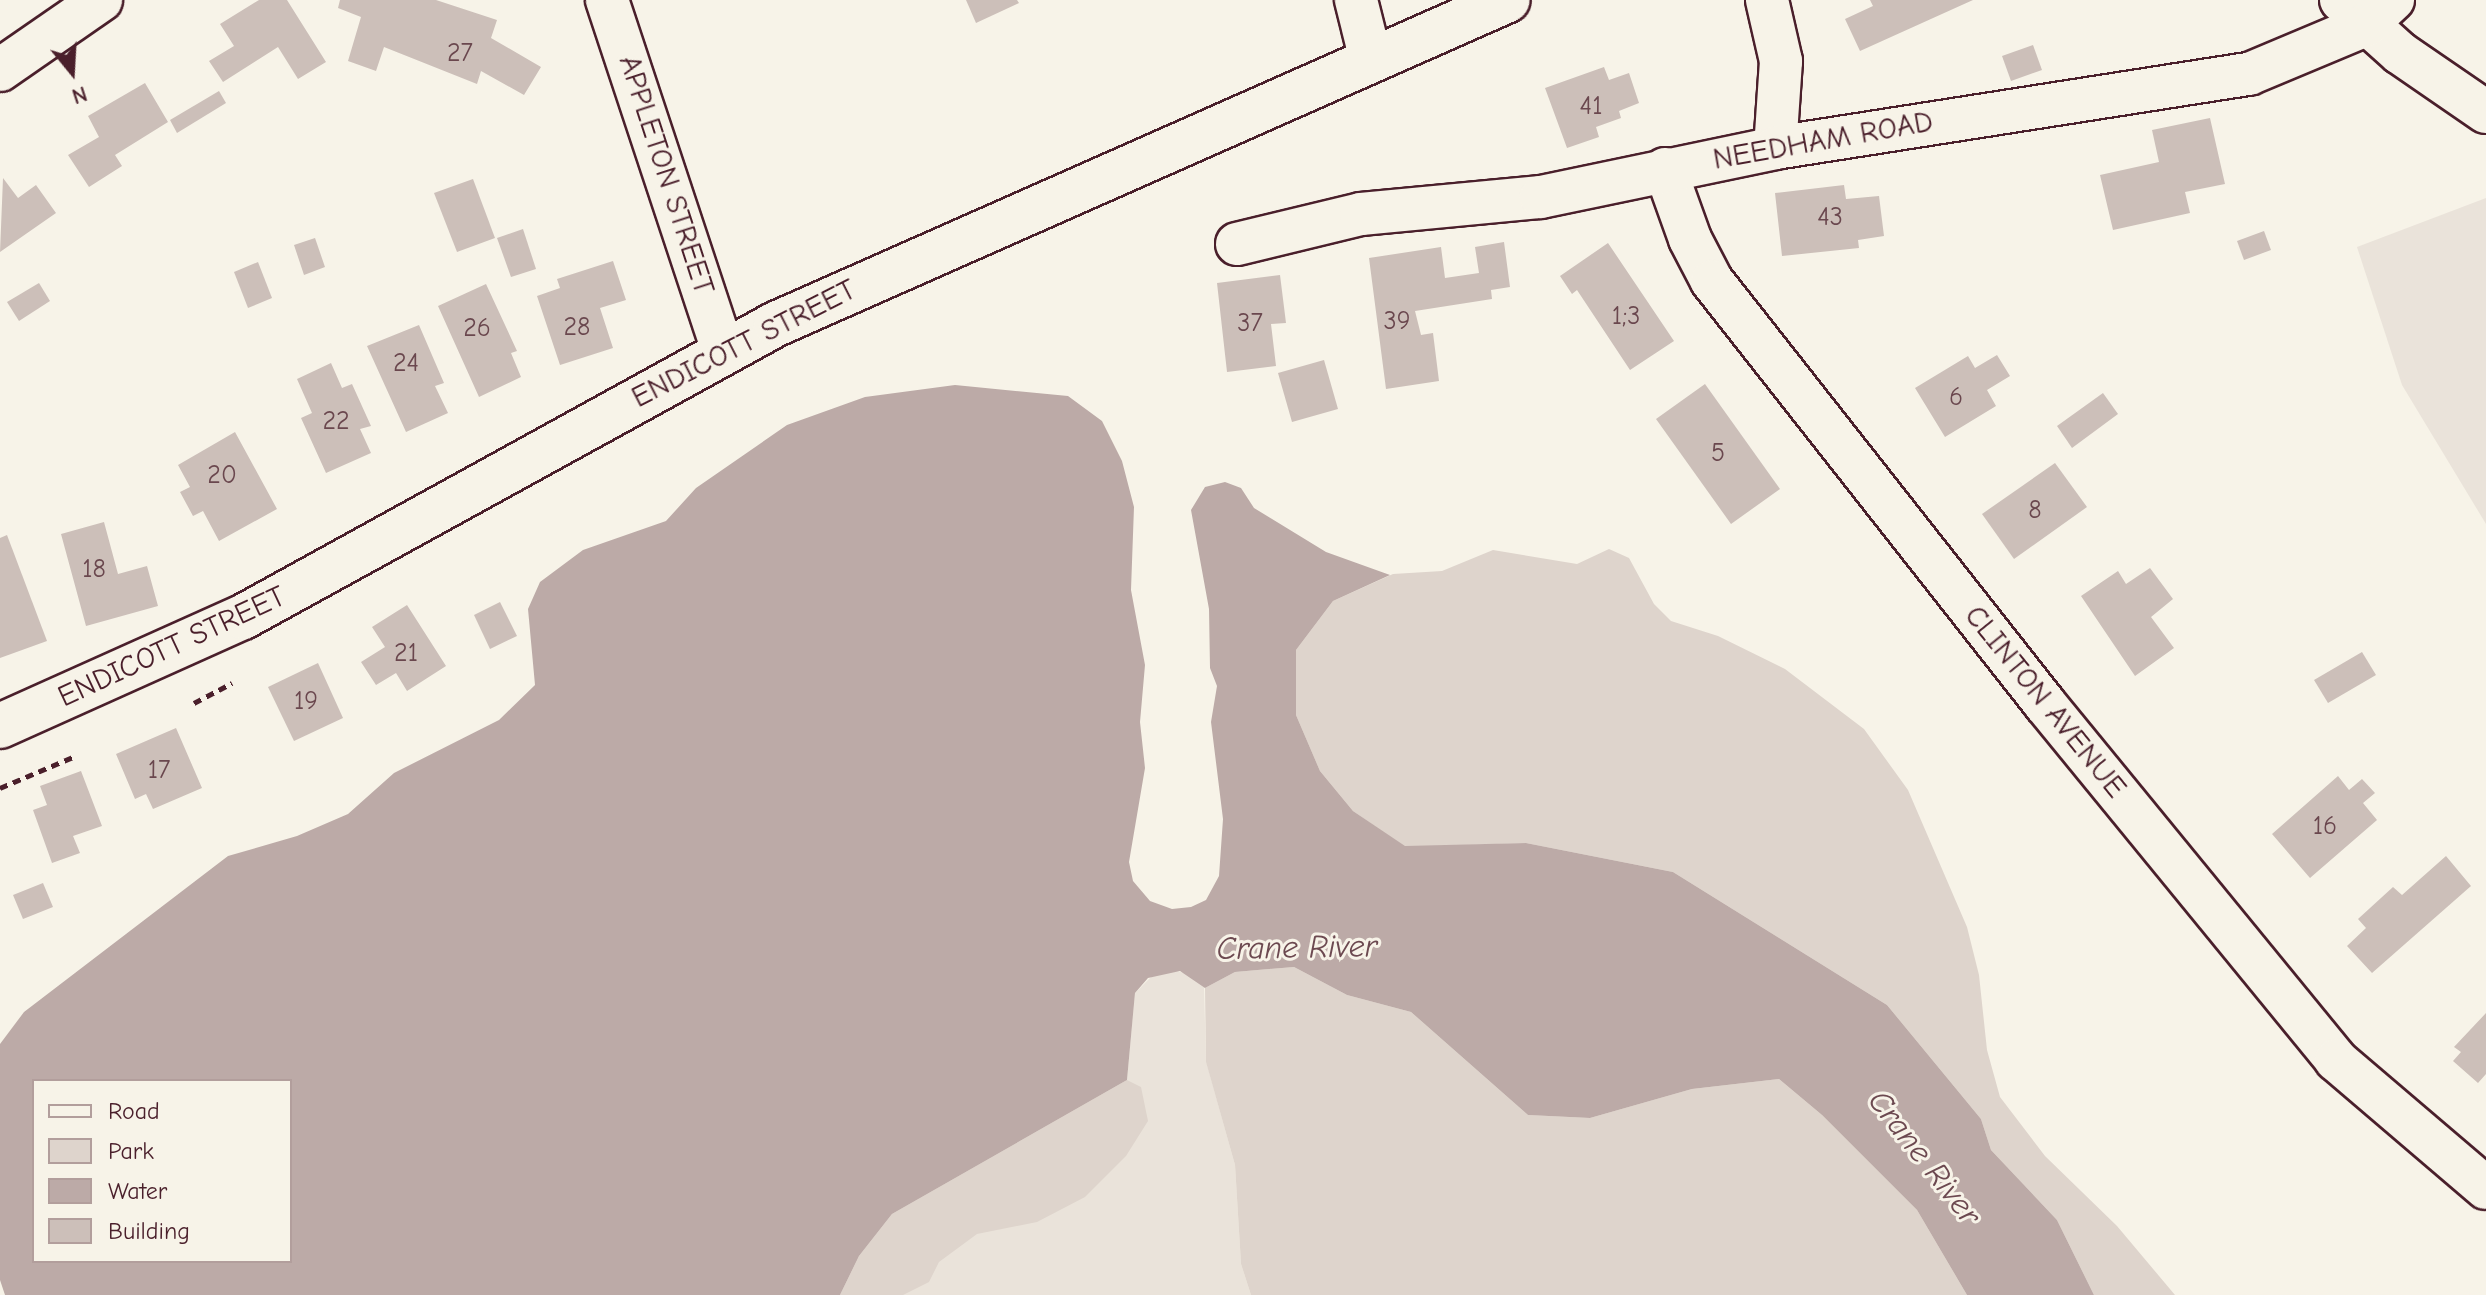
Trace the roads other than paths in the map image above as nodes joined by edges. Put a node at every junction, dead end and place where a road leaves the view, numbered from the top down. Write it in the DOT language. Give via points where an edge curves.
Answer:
graph roads {
  1 [pos="101,0"];
  2 [pos="607,0"];
  3 [pos="1356,0"];
  4 [pos="1508,0"];
  5 [pos="1767,0"];
  6 [pos="2366,8"];
  7 [pos="1371,60"];
  8 [pos="0,70"];
  9 [pos="2486,112"];
  10 [pos="1775,148"];
  11 [pos="1665,169"];
  12 [pos="1237,244"];
  13 [pos="723,350"];
  14 [pos="0,726"];
  15 [pos="2486,1188"];
  1 -- 8 [label="street"];
  2 -- 13 [label="street, APPLETON STREET"];
  3 -- 7 [label="street"];
  4 -- 7 [label="main road, ENDICOTT STREET"];
  5 -- 10 [label="street" via="1781,61"];
  6 -- 9 [label="street" via="2458,97"];
  6 -- 10 [label="street, NEEDHAM ROAD" via="2249,74"];
  7 -- 13 [label="main road, ENDICOTT STREET"];
  10 -- 11 [label="street, NEEDHAM ROAD"];
  11 -- 12 [label="street, NEEDHAM ROAD" via="1541,197 1361,214"];
  11 -- 15 [label="street, CLINTON AVENUE" via="1690,239 1712,281 2045,704 2336,1060"];
  13 -- 14 [label="main road, ENDICOTT STREET" via="243,617"];
}
